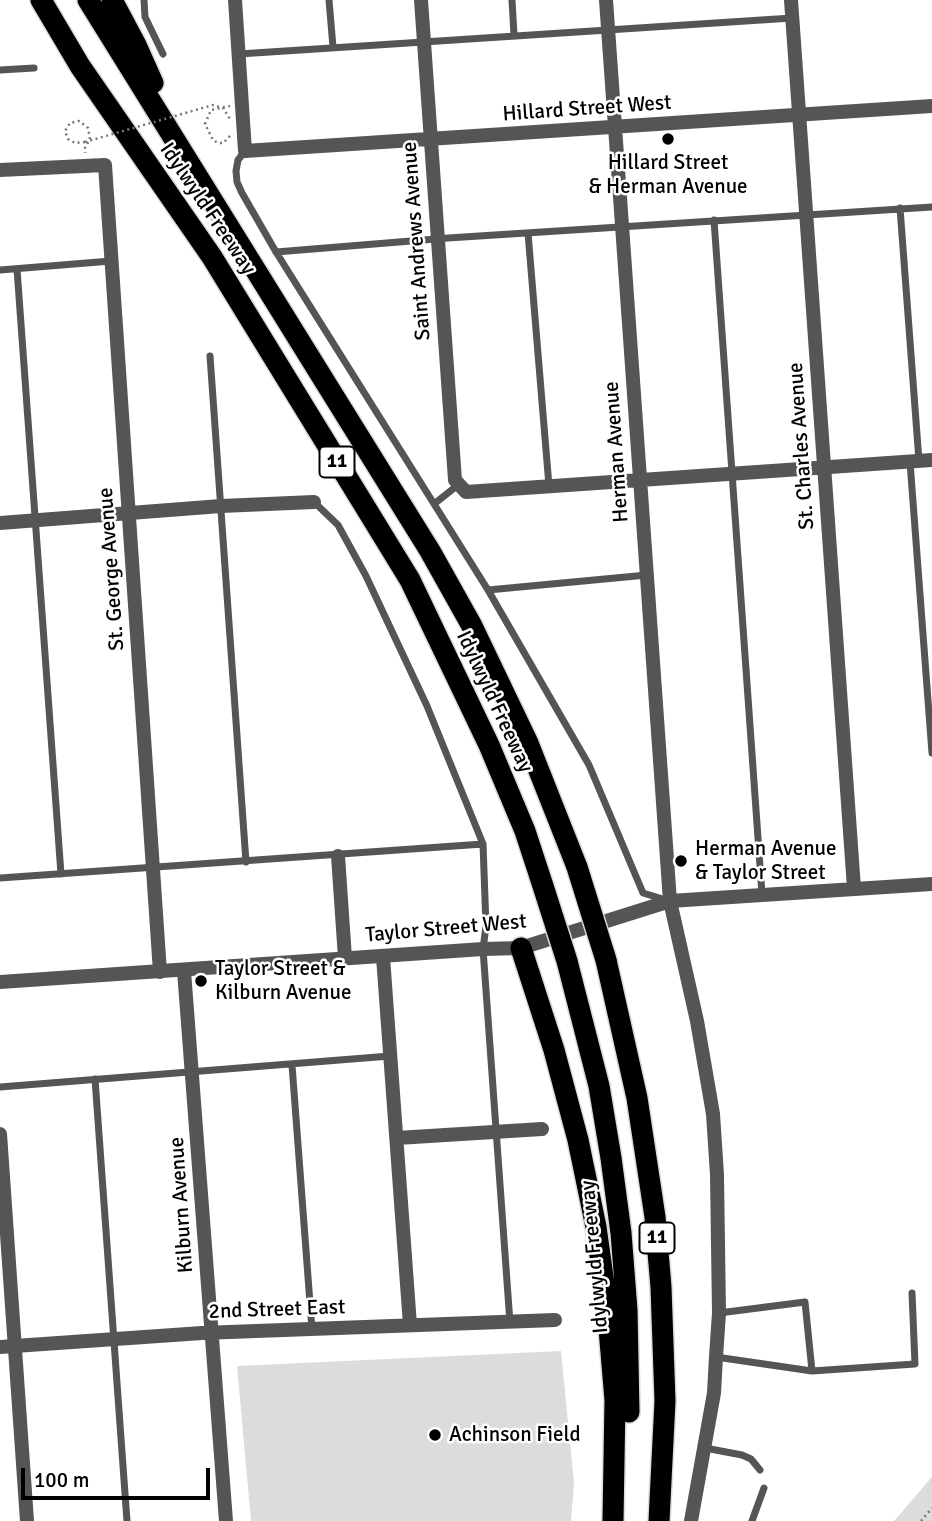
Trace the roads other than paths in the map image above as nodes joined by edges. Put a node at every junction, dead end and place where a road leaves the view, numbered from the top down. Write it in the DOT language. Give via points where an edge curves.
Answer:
graph roads {
  1 [pos="26,0"];
  2 [pos="41,0"];
  3 [pos="88,0"];
  4 [pos="112,0"];
  5 [pos="144,0"];
  6 [pos="235,0"];
  7 [pos="330,0"];
  8 [pos="421,0"];
  9 [pos="512,0"];
  10 [pos="606,0"];
  11 [pos="791,0"];
  12 [pos="793,18"];
  13 [pos="608,29"];
  14 [pos="514,35"];
  15 [pos="425,42"];
  16 [pos="333,47"];
  17 [pos="163,54"];
  18 [pos="239,54"];
  19 [pos="80,66"];
  20 [pos="34,68"];
  21 [pos="0,70"];
  22 [pos="932,106"];
  23 [pos="799,115"];
  24 [pos="615,128"];
  25 [pos="431,140"];
  26 [pos="180,146"];
  27 [pos="245,151"];
  28 [pos="0,170"];
  29 [pos="932,207"];
  30 [pos="900,208"];
  31 [pos="807,214"];
  32 [pos="714,220"];
  33 [pos="622,226"];
  34 [pos="528,233"];
  35 [pos="438,239"];
  36 [pos="276,252"];
  37 [pos="112,261"];
  38 [pos="18,269"];
  39 [pos="0,270"];
  40 [pos="210,356"];
  41 [pos="921,461"];
  42 [pos="825,467"];
  43 [pos="732,473"];
  44 [pos="641,479"];
  45 [pos="457,482"];
  46 [pos="549,486"];
  47 [pos="314,502"];
  48 [pos="434,504"];
  49 [pos="221,506"];
  50 [pos="131,514"];
  51 [pos="36,521"];
  52 [pos="0,523"];
  53 [pos="647,575"];
  54 [pos="488,590"];
  55 [pos="932,753"];
  56 [pos="482,844"];
  57 [pos="338,856"];
  58 [pos="246,862"];
  59 [pos="152,868"];
  60 [pos="61,874"];
  61 [pos="0,878"];
  62 [pos="932,884"];
  63 [pos="854,888"];
  64 [pos="762,894"];
  65 [pos="670,901"];
  66 [pos="521,948"];
  67 [pos="483,949"];
  68 [pos="383,957"];
  69 [pos="345,958"];
  70 [pos="184,971"];
  71 [pos="160,972"];
  72 [pos="0,982"];
  73 [pos="391,1056"];
  74 [pos="292,1065"];
  75 [pos="192,1071"];
  76 [pos="96,1079"];
  77 [pos="0,1087"];
  78 [pos="542,1129"];
  79 [pos="496,1131"];
  80 [pos="0,1134"];
  81 [pos="397,1138"];
  82 [pos="912,1293"];
  83 [pos="719,1313"];
  84 [pos="555,1320"];
  85 [pos="510,1323"];
  86 [pos="410,1325"];
  87 [pos="312,1331"];
  88 [pos="212,1333"];
  89 [pos="114,1338"];
  90 [pos="7,1347"];
  91 [pos="716,1357"];
  92 [pos="811,1371"];
  93 [pos="704,1448"];
  94 [pos="760,1470"];
  95 [pos="764,1488"];
  96 [pos="27,1521"];
  97 [pos="127,1521"];
  98 [pos="226,1521"];
  99 [pos="613,1521"];
  100 [pos="624,1521"];
  101 [pos="659,1521"];
  102 [pos="691,1521"];
  103 [pos="752,1521"];
  1 -- 19 [label="highway"];
  2 -- 19 [label="highway, Idylwyld Freeway / 11"];
  3 -- 26 [label="highway, Idylwyld Freeway / 11"];
  4 -- 26 [label="highway"];
  5 -- 17 [label="lane" via="145,17"];
  6 -- 18 [label="street"];
  7 -- 16 [label="lane"];
  8 -- 15 [label="street, Saint Andrews Avenue"];
  9 -- 14 [label="lane"];
  10 -- 13 [label="street, Herman Avenue"];
  11 -- 12 [label="street, St. Charles Avenue"];
  12 -- 13 [label="lane"];
  12 -- 23 [label="street, St. Charles Avenue"];
  13 -- 14 [label="lane"];
  13 -- 24 [label="street, Herman Avenue"];
  14 -- 15 [label="lane"];
  15 -- 16 [label="lane"];
  15 -- 25 [label="street, Saint Andrews Avenue"];
  16 -- 18 [label="lane"];
  18 -- 27 [label="street"];
  19 -- 100 [label="highway, Idylwyld Freeway / 11, bridge" via="212,257 410,580 525,831 567,961 599,1086 621,1233 629,1441"];
  20 -- 21 [label="lane"];
  22 -- 23 [label="street, Hillard Street West"];
  23 -- 24 [label="street, Hillard Street West"];
  23 -- 31 [label="street, St. Charles Avenue"];
  24 -- 25 [label="street, Hillard Street West"];
  24 -- 33 [label="street, Herman Avenue"];
  25 -- 27 [label="street, Hillard Street West"];
  25 -- 35 [label="street, Saint Andrews Avenue"];
  26 -- 101 [label="highway, Idylwyld Freeway / 11, bridge" via="472,626 528,743 577,867 606,960 637,1098 657,1240 664,1401"];
  27 -- 36 [label="lane" via="237,164 237,182"];
  28 -- 37 [label="street, St. George Avenue" via="106,165"];
  29 -- 30 [label="lane"];
  30 -- 31 [label="lane"];
  30 -- 41 [label="lane"];
  31 -- 32 [label="lane"];
  31 -- 42 [label="street, St. Charles Avenue"];
  32 -- 33 [label="lane"];
  32 -- 43 [label="lane"];
  33 -- 34 [label="lane"];
  33 -- 44 [label="street, Herman Avenue"];
  34 -- 35 [label="lane"];
  34 -- 46 [label="lane"];
  35 -- 36 [label="lane"];
  35 -- 45 [label="street, Saint Andrews Avenue"];
  36 -- 48 [label="lane"];
  37 -- 38 [label="lane"];
  37 -- 50 [label="street, St. George Avenue"];
  38 -- 39 [label="lane"];
  38 -- 51 [label="lane"];
  40 -- 49 [label="lane"];
  41 -- 42 [label="street"];
  41 -- 55 [label="lane"];
  42 -- 43 [label="street"];
  42 -- 63 [label="street, St. Charles Avenue"];
  43 -- 44 [label="street"];
  43 -- 64 [label="lane"];
  44 -- 46 [label="street"];
  44 -- 53 [label="street, Herman Avenue"];
  45 -- 46 [label="street" via="466,492"];
  45 -- 48 [label="lane"];
  47 -- 49 [label="street"];
  47 -- 56 [label="lane" via="338,525 366,576 427,706"];
  48 -- 54 [label="lane"];
  49 -- 50 [label="street"];
  49 -- 58 [label="lane"];
  50 -- 51 [label="street"];
  50 -- 59 [label="street, St. George Avenue"];
  51 -- 52 [label="street"];
  51 -- 60 [label="lane"];
  53 -- 54 [label="lane"];
  53 -- 65 [label="street, Herman Avenue"];
  54 -- 65 [label="lane" via="589,765 643,893"];
  56 -- 57 [label="lane"];
  56 -- 67 [label="lane"];
  57 -- 58 [label="lane"];
  57 -- 69 [label="street"];
  58 -- 59 [label="lane"];
  59 -- 60 [label="lane"];
  59 -- 71 [label="street, St. George Avenue"];
  60 -- 61 [label="lane"];
  62 -- 63 [label="street, Taylor Street West"];
  63 -- 64 [label="street, Taylor Street West"];
  64 -- 65 [label="street, Taylor Street West"];
  65 -- 66 [label="street, Taylor Street West"];
  65 -- 83 [label="street, Herman Avenue" via="713,1114"];
  66 -- 67 [label="street, Taylor Street West"];
  66 -- 99 [label="highway" via="554,1050 596,1227 615,1400"];
  67 -- 68 [label="street, Taylor Street West"];
  67 -- 79 [label="lane"];
  68 -- 69 [label="street, Taylor Street West"];
  68 -- 73 [label="street"];
  69 -- 70 [label="street, Taylor Street West"];
  70 -- 71 [label="street, Taylor Street West"];
  70 -- 75 [label="street, Kilburn Avenue"];
  71 -- 72 [label="street, Taylor Street West"];
  73 -- 74 [label="lane"];
  73 -- 81 [label="street"];
  74 -- 75 [label="lane"];
  74 -- 87 [label="lane"];
  75 -- 76 [label="lane"];
  75 -- 88 [label="street, Kilburn Avenue"];
  76 -- 77 [label="lane"];
  76 -- 89 [label="lane"];
  78 -- 79 [label="street"];
  79 -- 81 [label="street"];
  79 -- 85 [label="lane"];
  80 -- 90 [label="street"];
  81 -- 86 [label="street"];
  82 -- 92 [label="lane" via="915,1364"];
  83 -- 91 [label="street, Herman Avenue"];
  83 -- 92 [label="lane" via="805,1302"];
  84 -- 85 [label="street, 2nd Street East"];
  85 -- 86 [label="street, 2nd Street East"];
  86 -- 87 [label="street, 2nd Street East"];
  87 -- 88 [label="street, 2nd Street East"];
  88 -- 89 [label="street, 2nd Street East"];
  88 -- 98 [label="street, Kilburn Avenue"];
  89 -- 90 [label="street, 2nd Street East"];
  89 -- 97 [label="lane"];
  90 -- 96 [label="street"];
  91 -- 92 [label="lane"];
  91 -- 93 [label="street, Herman Avenue"];
  93 -- 94 [label="lane" via="742,1455"];
  93 -- 102 [label="street, Herman Avenue"];
  95 -- 103 [label="lane"];
}
